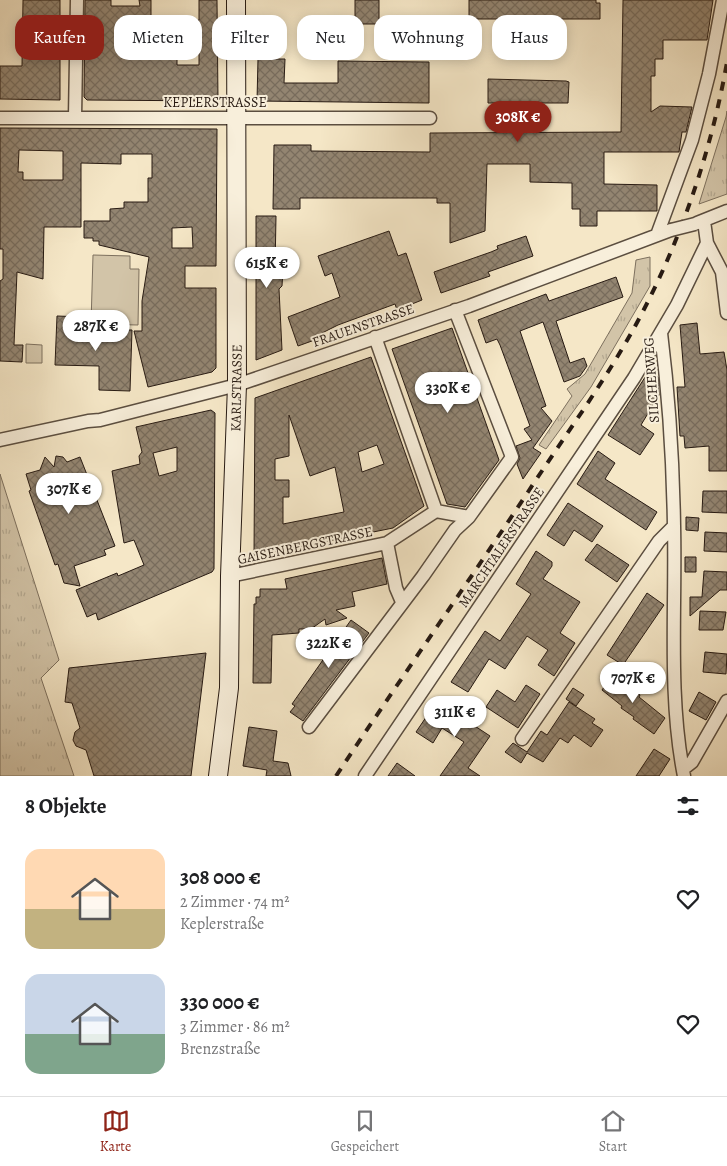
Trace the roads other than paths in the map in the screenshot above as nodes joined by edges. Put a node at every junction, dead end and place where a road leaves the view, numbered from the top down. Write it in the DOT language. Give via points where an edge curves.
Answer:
graph roads {
  1 [pos="76,0"];
  2 [pos="236,0"];
  3 [pos="723,0"];
  4 [pos="75,117"];
  5 [pos="236,117"];
  6 [pos="0,118"];
  7 [pos="430,118"];
  8 [pos="727,211"];
  9 [pos="699,223"];
  10 [pos="657,235"];
  11 [pos="707,244"];
  12 [pos="455,310"];
  13 [pos="727,313"];
  14 [pos="660,334"];
  15 [pos="375,337"];
  16 [pos="237,385"];
  17 [pos="0,440"];
  18 [pos="436,511"];
  19 [pos="469,517"];
  20 [pos="674,526"];
  21 [pos="387,543"];
  22 [pos="230,576"];
  23 [pos="402,602"];
  24 [pos="727,701"];
  25 [pos="310,727"];
  26 [pos="522,740"];
  27 [pos="683,772"];
  28 [pos="218,776"];
  29 [pos="366,776"];
  1 -- 4 [label="street"];
  2 -- 5 [label="main road, KARLSTRASSE"];
  3 -- 10 [label="street" via="692,140"];
  4 -- 5 [label="street, KEPLERSTRASSE"];
  4 -- 6 [label="street, KEPLERSTRASSE"];
  5 -- 7 [label="street, KEPLERSTRASSE"];
  5 -- 16 [label="main road, KARLSTRASSE"];
  8 -- 9 [label="street, FRAUENSTRASSE"];
  9 -- 10 [label="street, FRAUENSTRASSE, bridge"];
  9 -- 11 [label="street"];
  10 -- 12 [label="street, FRAUENSTRASSE"];
  11 -- 13 [label="street" via="722,272"];
  11 -- 14 [label="street, SILCHERWEG"];
  12 -- 15 [label="street, FRAUENSTRASSE"];
  12 -- 19 [label="street" via="512,457"];
  14 -- 20 [label="street, SILCHERWEG" via="666,372"];
  14 -- 29 [label="street, MARCHTALERSTRASSE" via="634,378"];
  15 -- 16 [label="street, FRAUENSTRASSE"];
  15 -- 18 [label="street"];
  16 -- 17 [label="street, FRAUENSTRASSE" via="100,420"];
  16 -- 22 [label="main road, KARLSTRASSE"];
  18 -- 19 [label="street"];
  18 -- 21 [label="street, GAISENBERGSTRASSE"];
  19 -- 23 [label="street" via="455,530"];
  20 -- 26 [label="street" via="659,541"];
  20 -- 27 [label="street, SILCHERWEG" via="677,721"];
  21 -- 22 [label="street, GAISENBERGSTRASSE"];
  21 -- 23 [label="street, GAISENBERGSTRASSE"];
  22 -- 28 [label="main road, KARLSTRASSE" via="229,688"];
  23 -- 25 [label="street"];
  24 -- 27 [label="street"];
}
